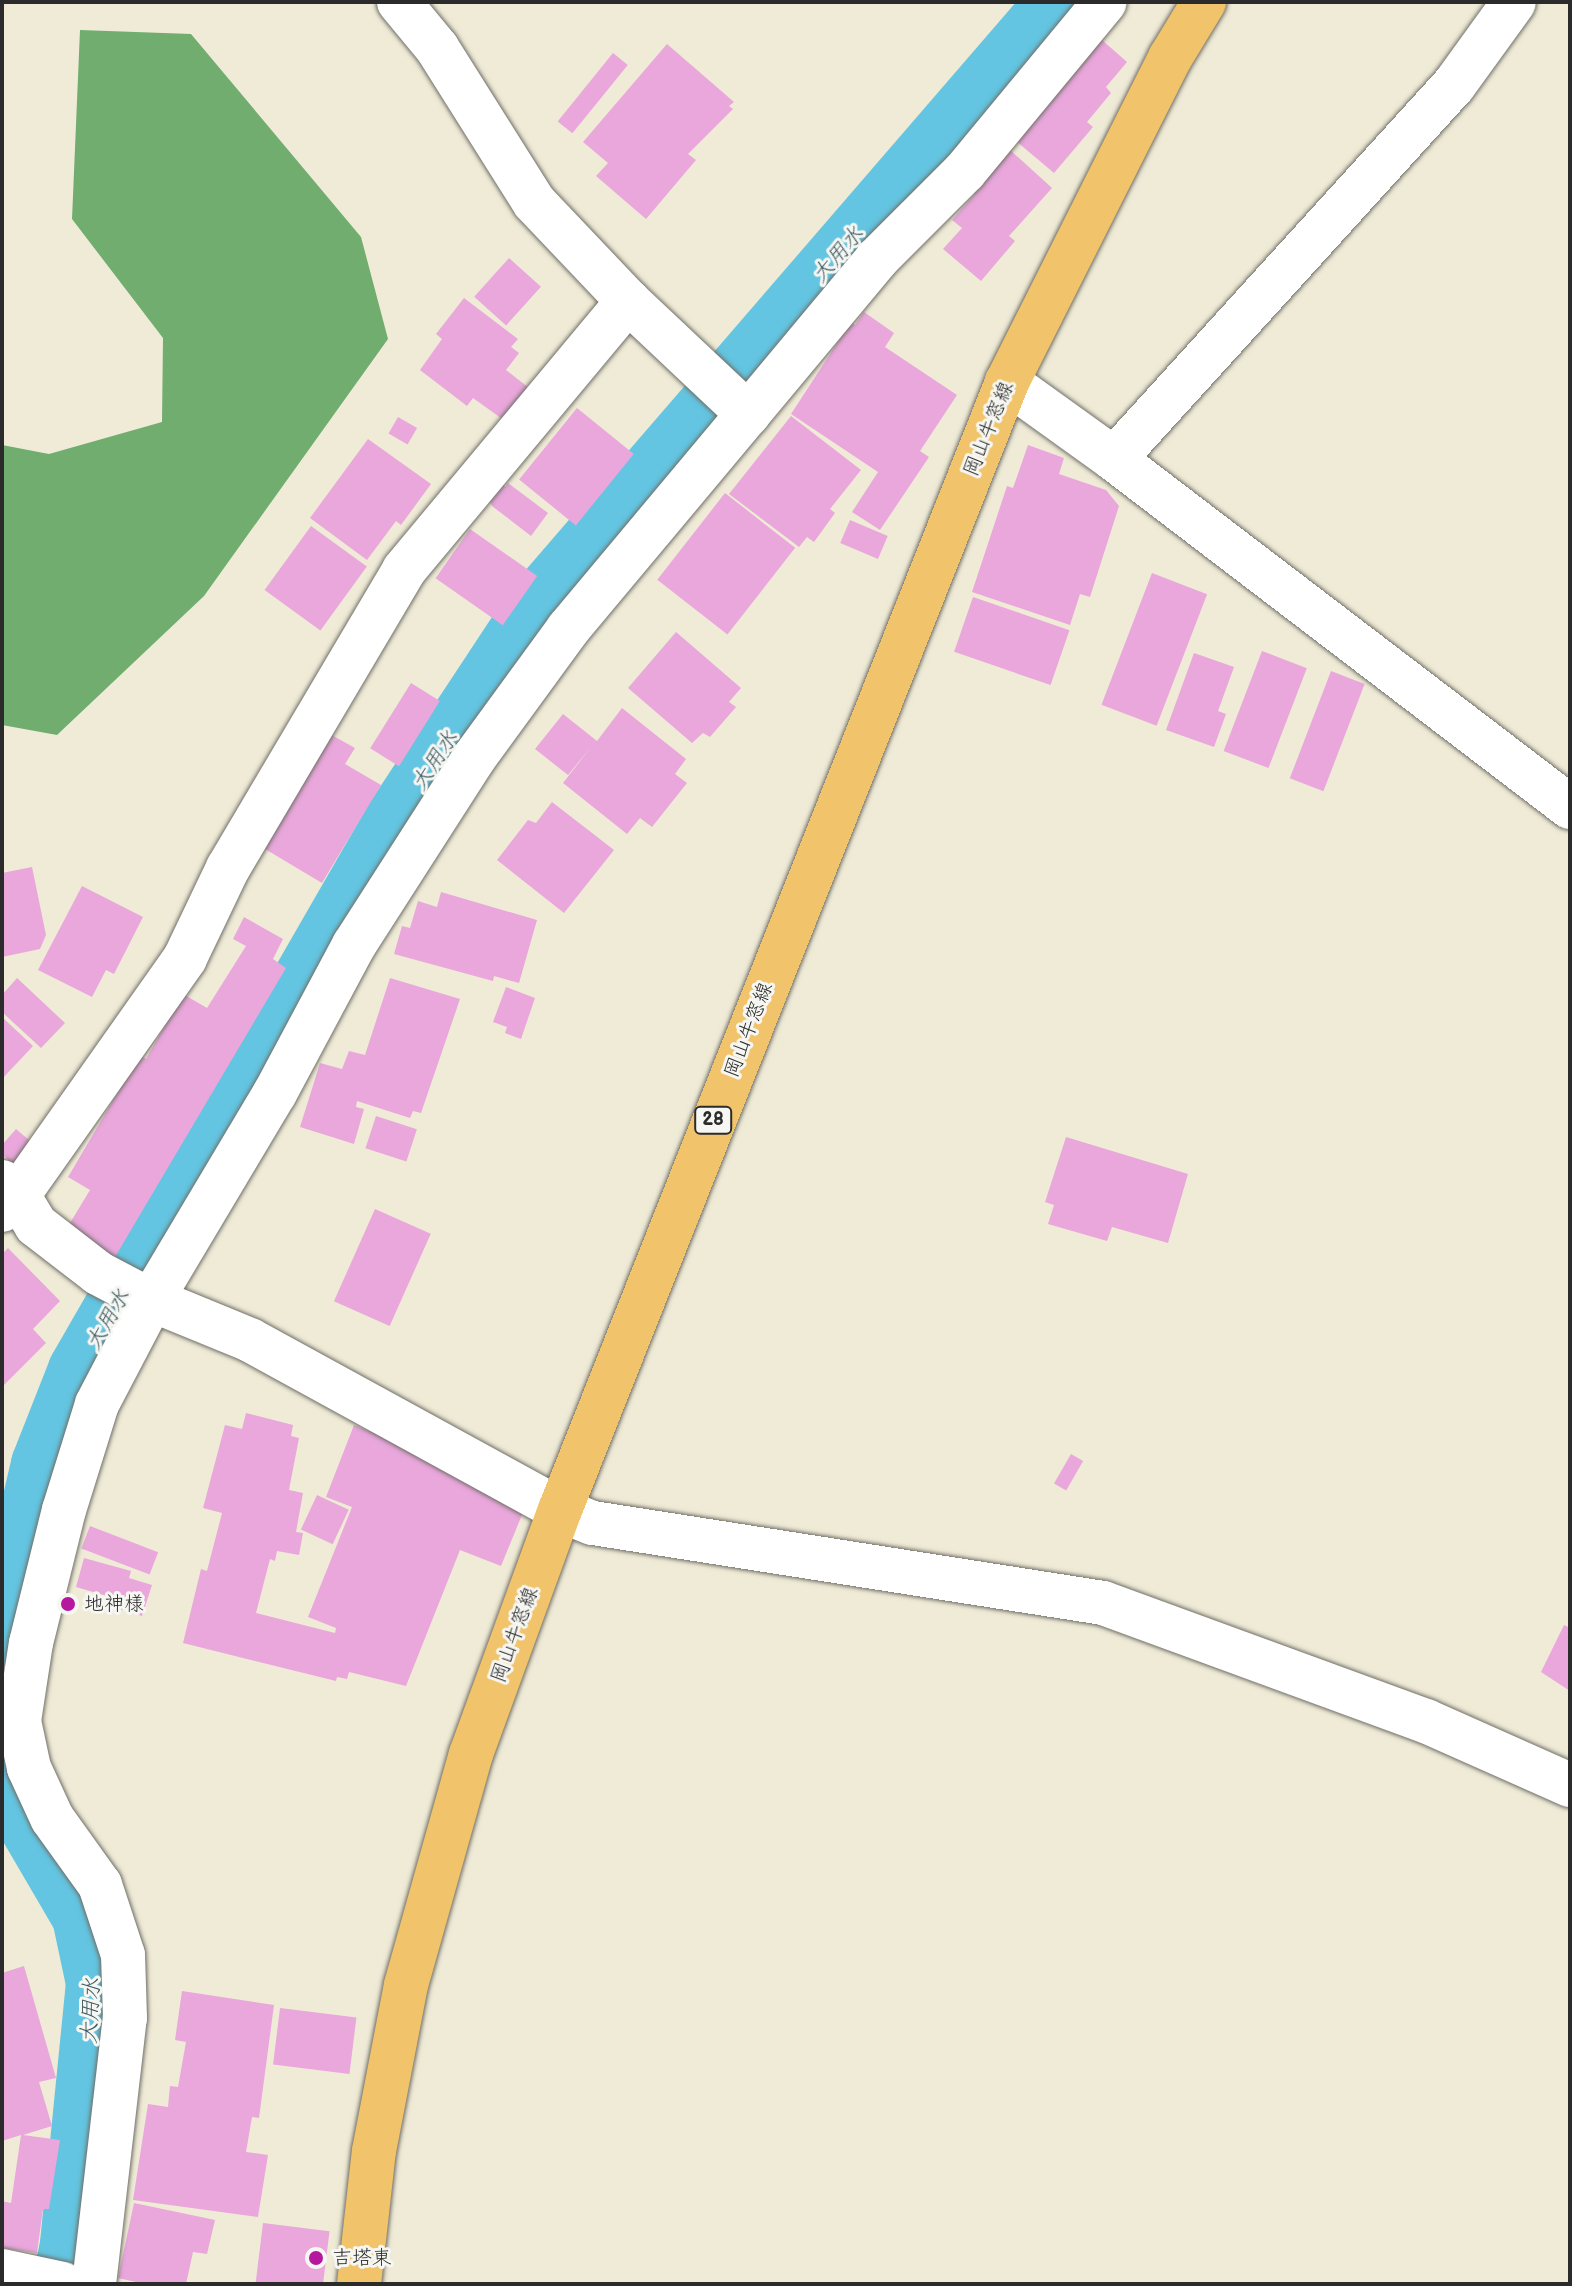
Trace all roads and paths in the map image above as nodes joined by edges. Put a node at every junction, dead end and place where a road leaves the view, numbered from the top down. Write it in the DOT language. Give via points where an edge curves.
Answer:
graph roads {
  1 [pos="399,2"];
  2 [pos="1105,2"];
  3 [pos="1204,2"];
  4 [pos="1514,2"];
  5 [pos="628,301"];
  6 [pos="1007,382"];
  7 [pos="731,399"];
  8 [pos="1114,459"];
  9 [pos="1570,807"];
  10 [pos="7,1195"];
  11 [pos="152,1299"];
  12 [pos="560,1510"];
  13 [pos="1570,1785"];
  14 [pos="94,2284"];
  15 [pos="359,2284"];
  1 -- 5 [label="street" via="437,48 534,202"];
  2 -- 7 [label="street" via="965,171"];
  3 -- 6 [label="main road, 岡山牛窓線 / 28" via="1170,58"];
  4 -- 8 [label="street" via="1454,85"];
  5 -- 7 [label="street"];
  5 -- 10 [label="street" via="404,570 228,868 185,958"];
  6 -- 8 [label="street"];
  6 -- 12 [label="main road, 岡山牛窓線 / 28"];
  7 -- 11 [label="street" via="474,758 354,945 275,1093"];
  8 -- 9 [label="street"];
  10 -- 11 [label="street" via="98,1273"];
  11 -- 12 [label="street" via="250,1340"];
  11 -- 14 [label="street" via="92,1419 31,1643 19,1721 29,1768 52,1818 100,1885 123,1955 125,2018"];
  12 -- 13 [label="street" via="593,1523 1103,1603 1426,1721"];
  12 -- 15 [label="main road, 岡山牛窓線 / 28" via="471,1754 406,1985 374,2151"];
}
